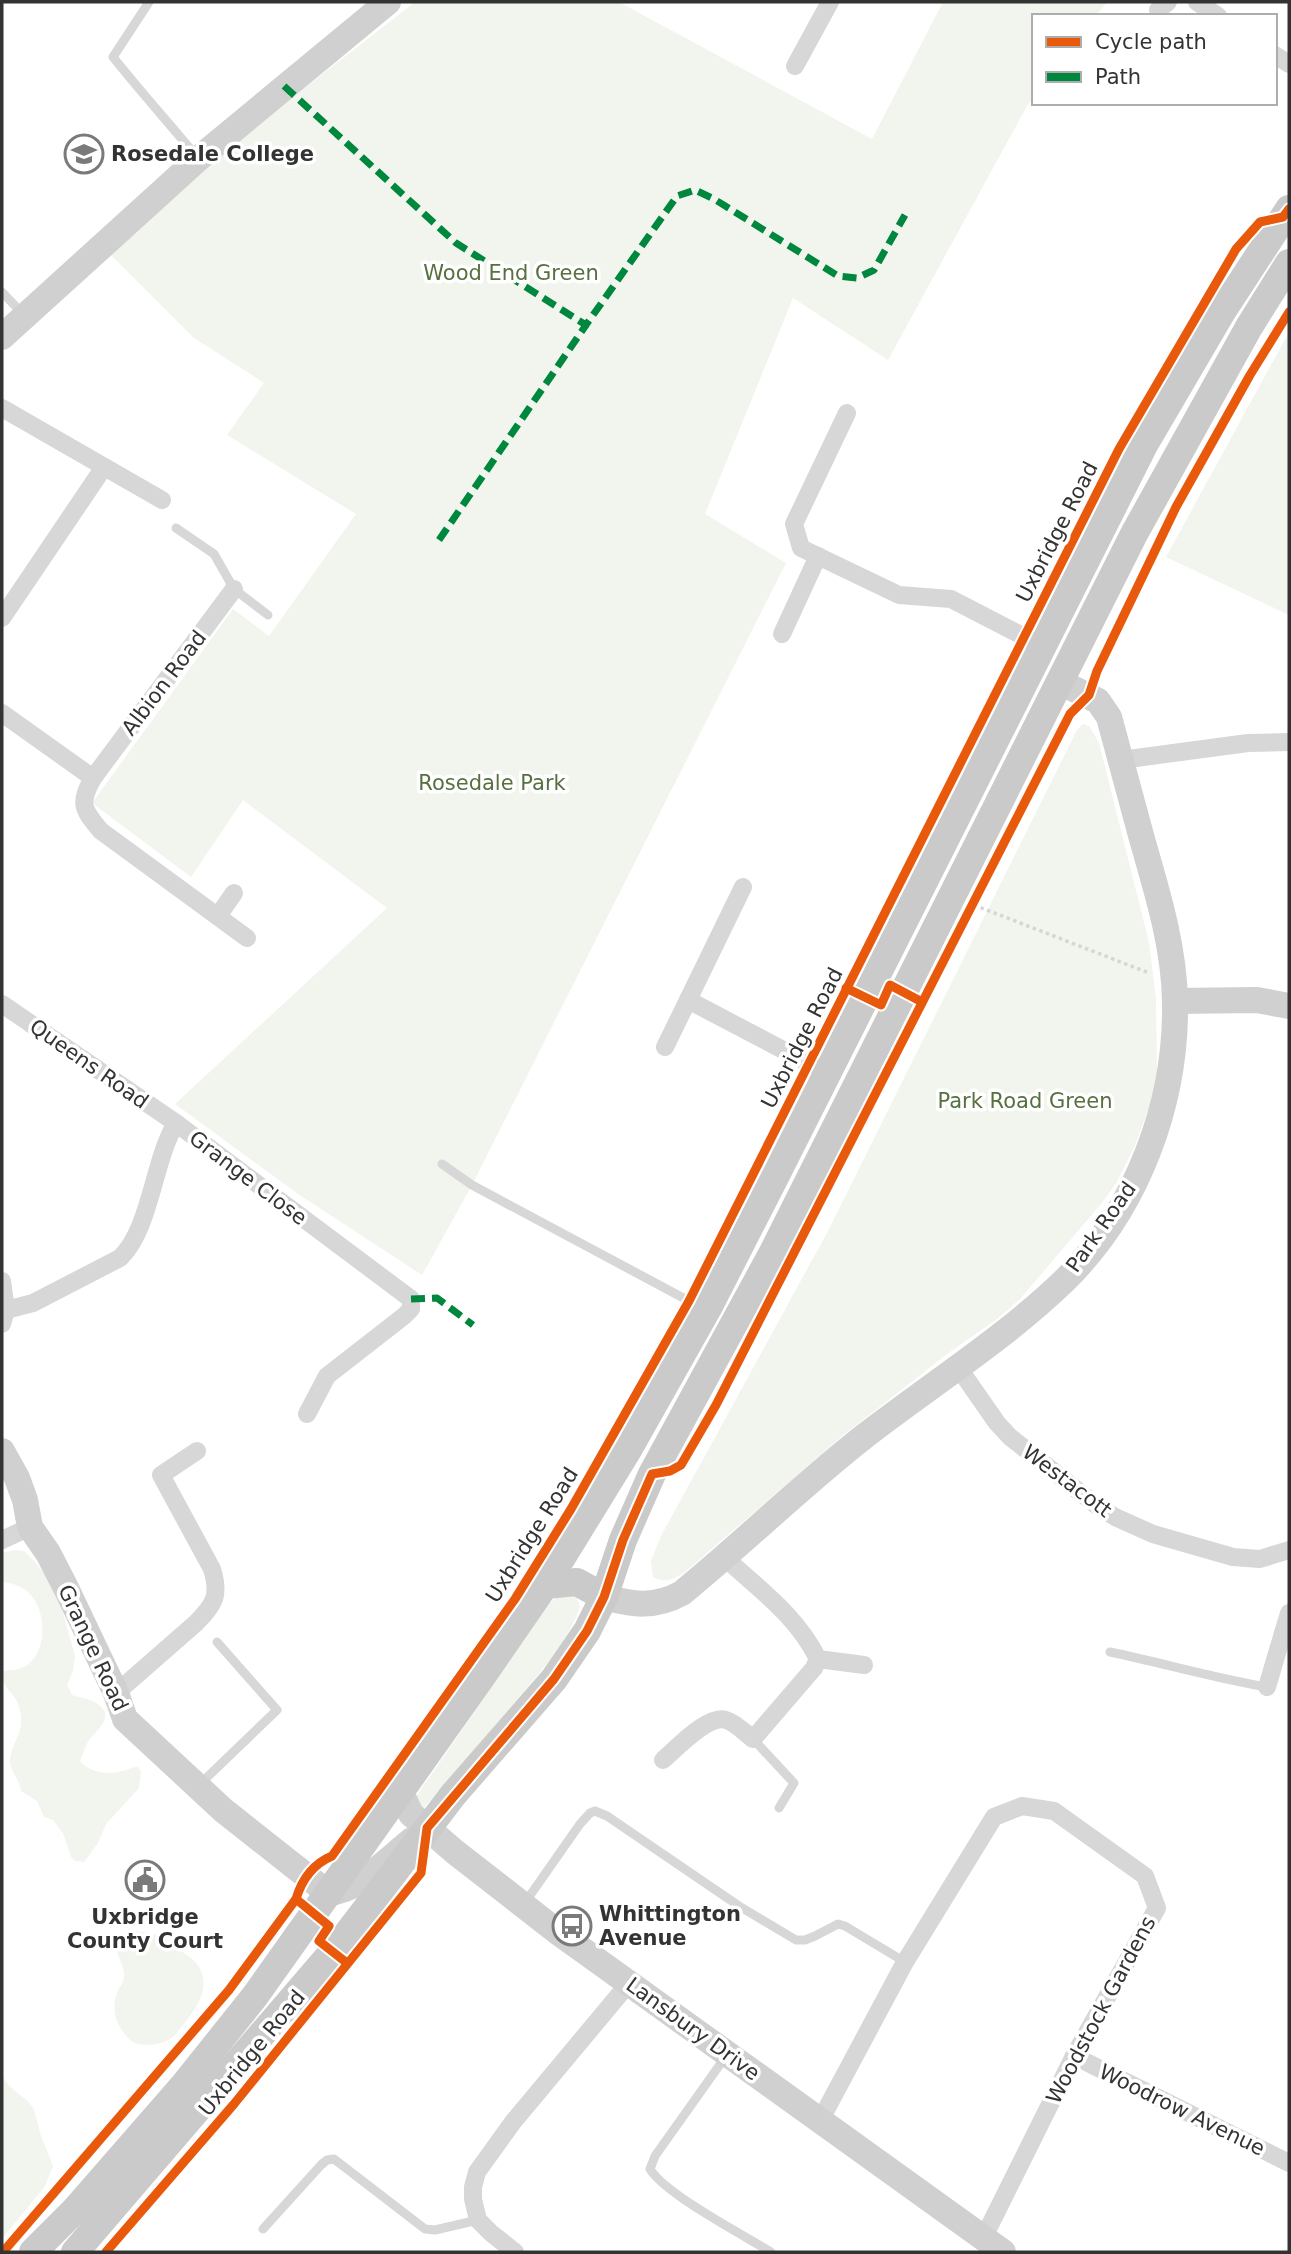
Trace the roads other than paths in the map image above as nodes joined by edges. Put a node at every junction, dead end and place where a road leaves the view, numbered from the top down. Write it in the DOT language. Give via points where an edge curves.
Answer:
graph roads {
  1 [pos="149,2"];
  2 [pos="387,2"];
  3 [pos="830,2"];
  4 [pos="1198,2"];
  5 [pos="1215,14"];
  6 [pos="795,66"];
  7 [pos="198,159"];
  8 [pos="1289,209"];
  9 [pos="1289,263"];
  10 [pos="2,292"];
  11 [pos="25,316"];
  12 [pos="2,337"];
  13 [pos="2,408"];
  14 [pos="847,413"];
  15 [pos="104,467"];
  16 [pos="162,500"];
  17 [pos="176,528"];
  18 [pos="818,556"];
  19 [pos="234,589"];
  20 [pos="268,615"];
  21 [pos="2,618"];
  22 [pos="782,635"];
  23 [pos="1042,646"];
  24 [pos="1060,681"];
  25 [pos="2,713"];
  26 [pos="1289,742"];
  27 [pos="1121,760"];
  28 [pos="93,778"];
  29 [pos="743,887"];
  30 [pos="234,893"];
  31 [pos="218,916"];
  32 [pos="247,938"];
  33 [pos="1175,992"];
  34 [pos="688,1000"];
  35 [pos="2,1004"];
  36 [pos="1289,1006"];
  37 [pos="665,1047"];
  38 [pos="828,1071"];
  39 [pos="176,1123"];
  40 [pos="442,1164"];
  41 [pos="2,1281"];
  42 [pos="708,1308"];
  43 [pos="4,1317"];
  44 [pos="958,1367"];
  45 [pos="307,1414"];
  46 [pos="2,1451"];
  47 [pos="197,1451"];
  48 [pos="30,1527"];
  49 [pos="2,1540"];
  50 [pos="1289,1551"];
  51 [pos="724,1558"];
  52 [pos="544,1585"];
  53 [pos="604,1597"];
  54 [pos="1289,1613"];
  55 [pos="217,1642"];
  56 [pos="1110,1653"];
  57 [pos="818,1659"];
  58 [pos="864,1665"];
  59 [pos="1267,1687"];
  60 [pos="116,1693"];
  61 [pos="753,1739"];
  62 [pos="663,1760"];
  63 [pos="198,1786"];
  64 [pos="402,1789"];
  65 [pos="779,1808"];
  66 [pos="427,1828"];
  67 [pos="328,1893"];
  68 [pos="523,1905"];
  69 [pos="905,1962"];
  70 [pos="629,1983"];
  71 [pos="727,2054"];
  72 [pos="1074,2056"];
  73 [pos="820,2121"];
  74 [pos="1289,2163"];
  75 [pos="478,2220"];
  76 [pos="263,2229"];
  77 [pos="993,2245"];
  78 [pos="33,2252"];
  79 [pos="75,2252"];
  80 [pos="515,2252"];
  81 [pos="771,2252"];
  1 -- 7 [label="lane" via="113,57"];
  2 -- 7 [label="street"];
  3 -- 6 [label="street"];
  4 -- 5 [label="street"];
  7 -- 11 [label="street"];
  8 -- 23 [label="main road, Uxbridge Road" via="1188,367"];
  9 -- 24 [label="main road, Uxbridge Road" via="1170,465"];
  10 -- 11 [label="lane"];
  11 -- 12 [label="street"];
  13 -- 15 [label="street"];
  14 -- 18 [label="street" via="794,524 801,548"];
  15 -- 16 [label="street"];
  15 -- 21 [label="street"];
  17 -- 19 [label="lane" via="214,554"];
  18 -- 22 [label="street"];
  18 -- 23 [label="street" via="900,595 951,599"];
  19 -- 20 [label="lane"];
  19 -- 28 [label="street, Albion Road"];
  23 -- 38 [label="main road, Uxbridge Road"];
  24 -- 27 [label="street, Park Road" via="1105,708"];
  24 -- 53 [label="main road, Uxbridge Road" via="772,1254 652,1474"];
  25 -- 28 [label="street"];
  26 -- 27 [label="street"];
  27 -- 33 [label="street, Park Road" via="1167,934"];
  28 -- 31 [label="street, Albion Road" via="83,796 87,816"];
  29 -- 34 [label="street"];
  30 -- 31 [label="street"];
  31 -- 32 [label="street, Albion Road"];
  33 -- 36 [label="street"];
  33 -- 44 [label="street, Park Road" via="1163,1107 1127,1196 1066,1278"];
  34 -- 37 [label="street"];
  34 -- 38 [label="street"];
  35 -- 39 [label="street, Queens Road"];
  38 -- 42 [label="main road, Uxbridge Road"];
  39 -- 43 [label="street, Grange Close" via="126,1252"];
  39 -- 45 [label="street, Grange Close" via="411,1299 404,1316 327,1376"];
  40 -- 42 [label="lane" via="472,1185"];
  41 -- 43 [label="street"];
  42 -- 52 [label="main road, Uxbridge Road" via="628,1450"];
  44 -- 50 [label="street, Westacott" via="1010,1437 1115,1517 1153,1534 1233,1557 1260,1559"];
  44 -- 51 [label="street, Park Road" via="861,1439"];
  46 -- 48 [label="street, Grange Road" via="17,1478"];
  47 -- 60 [label="street" via="161,1475 212,1569 216,1598 196,1623"];
  48 -- 49 [label="street"];
  48 -- 60 [label="street, Grange Road" via="48,1553"];
  51 -- 53 [label="street, Park Road" via="667,1601 627,1603"];
  51 -- 57 [label="street" via="788,1613"];
  52 -- 53 [label="main road, Uxbridge Road" via="578,1582"];
  52 -- 64 [label="main road, Uxbridge Road"];
  53 -- 66 [label="main road, Uxbridge Road" via="554,1679"];
  54 -- 59 [label="street"];
  55 -- 63 [label="lane" via="277,1710"];
  56 -- 59 [label="lane"];
  57 -- 58 [label="street"];
  57 -- 61 [label="street"];
  60 -- 63 [label="street, Grange Road" via="125,1719"];
  61 -- 62 [label="street" via="722,1719 702,1727"];
  61 -- 65 [label="lane" via="794,1783"];
  63 -- 67 [label="street, Grange Road"];
  64 -- 66 [label="street, Lansbury Drive" via="406,1807"];
  64 -- 67 [label="main road, Uxbridge Road"];
  66 -- 67 [label="street" via="366,1877"];
  66 -- 68 [label="street, Lansbury Drive"];
  66 -- 79 [label="main road, Uxbridge Road" via="333,1952"];
  67 -- 78 [label="main road, Uxbridge Road" via="192,2075"];
  68 -- 69 [label="lane" via="580,1824 595,1811 785,1935 804,1940 838,1924"];
  68 -- 70 [label="street, Lansbury Drive"];
  69 -- 72 [label="street, Woodstock Gardens" via="994,1816 1022,1806 1054,1811 1145,1876 1157,1908"];
  69 -- 73 [label="street, Woodstock Gardens"];
  70 -- 71 [label="street, Lansbury Drive"];
  70 -- 75 [label="street" via="487,2156 473,2187"];
  71 -- 73 [label="street, Lansbury Drive"];
  71 -- 81 [label="lane" via="650,2169 695,2205"];
  72 -- 74 [label="street, Woodrow Avenue"];
  72 -- 77 [label="street, Woodstock Gardens"];
  73 -- 77 [label="street, Lansbury Drive"];
  75 -- 76 [label="lane" via="430,2231 334,2160 327,2160"];
  75 -- 80 [label="street"];
}
